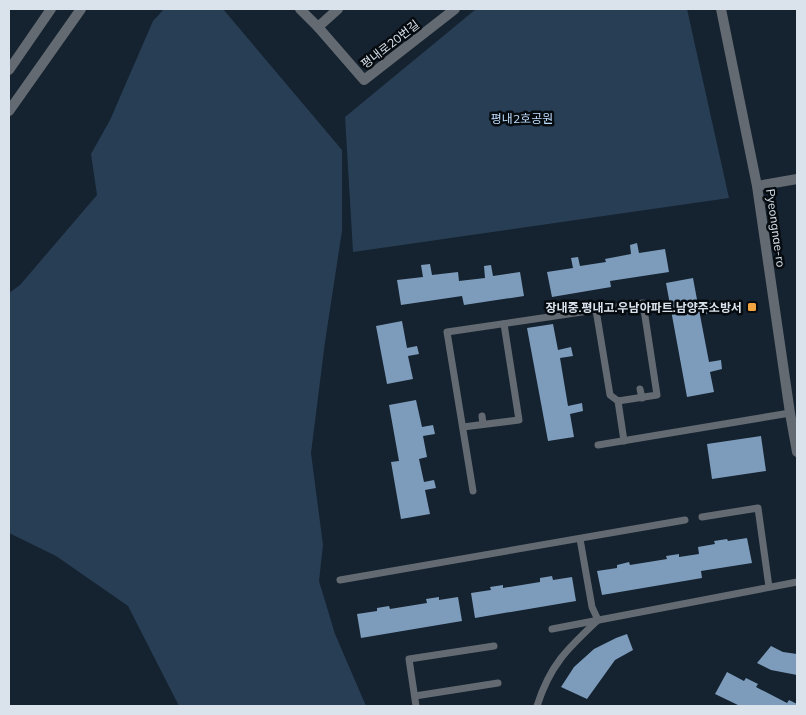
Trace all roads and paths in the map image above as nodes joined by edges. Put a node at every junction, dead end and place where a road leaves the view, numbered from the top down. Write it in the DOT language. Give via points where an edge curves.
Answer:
graph roads {
  1 [pos="51,9"];
  2 [pos="82,9"];
  3 [pos="300,9"];
  4 [pos="338,9"];
  5 [pos="455,9"];
  6 [pos="721,9"];
  7 [pos="318,27"];
  8 [pos="9,70"];
  9 [pos="9,112"];
  10 [pos="797,179"];
  11 [pos="757,186"];
  12 [pos="596,310"];
  13 [pos="504,324"];
  14 [pos="640,389"];
  15 [pos="642,398"];
  16 [pos="618,401"];
  17 [pos="790,413"];
  18 [pos="482,416"];
  19 [pos="483,424"];
  20 [pos="463,427"];
  21 [pos="624,441"];
  22 [pos="598,445"];
  23 [pos="797,452"];
  24 [pos="473,491"];
  25 [pos="702,517"];
  26 [pos="685,520"];
  27 [pos="580,539"];
  28 [pos="340,580"];
  29 [pos="797,582"];
  30 [pos="769,587"];
  31 [pos="598,620"];
  32 [pos="552,629"];
  33 [pos="494,646"];
  34 [pos="498,683"];
  35 [pos="415,696"];
  36 [pos="416,706"];
  37 [pos="538,706"];
  1 -- 8 [label="street"];
  2 -- 9 [label="street"];
  3 -- 7 [label="street"];
  4 -- 7 [label="street"];
  5 -- 7 [label="street, 평내로20번길" via="364,80"];
  6 -- 11 [label="street, Pyeongnae-ro"];
  10 -- 11 [label="street"];
  11 -- 17 [label="street, Pyeongnae-ro"];
  12 -- 13 [label="lane"];
  12 -- 15 [label="lane" via="643,303 657,395"];
  12 -- 16 [label="lane" via="610,395"];
  13 -- 19 [label="lane" via="519,420"];
  13 -- 20 [label="lane" via="447,332"];
  14 -- 15 [label="lane"];
  15 -- 16 [label="lane"];
  16 -- 21 [label="lane"];
  17 -- 21 [label="lane"];
  17 -- 23 [label="street, Pyeongnae-ro"];
  18 -- 19 [label="lane"];
  19 -- 20 [label="lane"];
  20 -- 24 [label="lane"];
  21 -- 22 [label="lane"];
  25 -- 30 [label="lane" via="758,508"];
  26 -- 27 [label="lane"];
  27 -- 28 [label="lane"];
  27 -- 31 [label="lane" via="592,607"];
  29 -- 30 [label="lane"];
  30 -- 31 [label="lane"];
  31 -- 32 [label="lane"];
  31 -- 37 [label="lane" via="559,658 544,685"];
  33 -- 35 [label="lane" via="409,659"];
  34 -- 35 [label="lane"];
  35 -- 36 [label="lane"];
}
